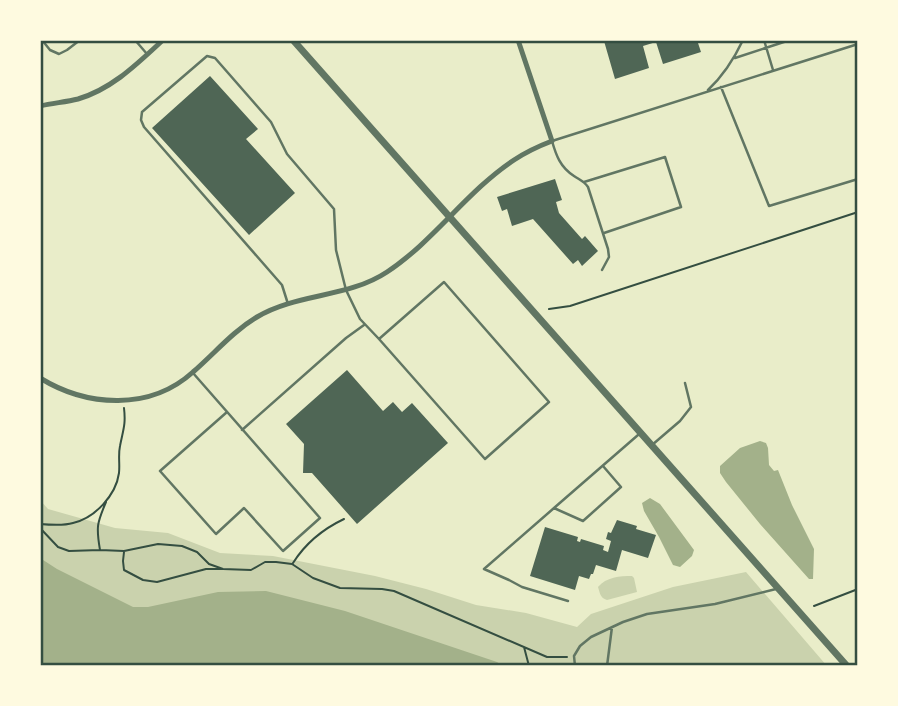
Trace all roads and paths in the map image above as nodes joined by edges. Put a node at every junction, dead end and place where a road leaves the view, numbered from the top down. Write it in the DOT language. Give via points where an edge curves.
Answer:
graph roads {
  1 [pos="80,40"];
  2 [pos="135,40"];
  3 [pos="163,40"];
  4 [pos="293,40"];
  5 [pos="518,40"];
  6 [pos="743,40"];
  7 [pos="764,40"];
  8 [pos="790,40"];
  9 [pos="42,43"];
  10 [pos="858,44"];
  11 [pos="766,48"];
  12 [pos="147,54"];
  13 [pos="735,58"];
  14 [pos="774,71"];
  15 [pos="721,88"];
  16 [pos="706,92"];
  17 [pos="40,106"];
  18 [pos="552,141"];
  19 [pos="858,179"];
  20 [pos="584,182"];
  21 [pos="858,212"];
  22 [pos="449,217"];
  23 [pos="604,233"];
  24 [pos="602,270"];
  25 [pos="346,290"];
  26 [pos="288,304"];
  27 [pos="549,309"];
  28 [pos="365,324"];
  29 [pos="379,339"];
  30 [pos="192,373"];
  31 [pos="40,378"];
  32 [pos="685,383"];
  33 [pos="124,407"];
  34 [pos="227,412"];
  35 [pos="242,430"];
  36 [pos="641,432"];
  37 [pos="652,445"];
  38 [pos="603,466"];
  39 [pos="107,501"];
  40 [pos="554,508"];
  41 [pos="344,519"];
  42 [pos="40,524"];
  43 [pos="40,528"];
  44 [pos="100,550"];
  45 [pos="124,551"];
  46 [pos="292,564"];
  47 [pos="223,569"];
  48 [pos="779,588"];
  49 [pos="858,589"];
  50 [pos="568,601"];
  51 [pos="814,606"];
  52 [pos="612,626"];
  53 [pos="524,647"];
  54 [pos="574,656"];
  55 [pos="529,666"];
  56 [pos="575,666"];
  57 [pos="607,666"];
  58 [pos="847,666"];
  1 -- 9 [label="lane" via="59,54"];
  2 -- 12 [label="lane"];
  3 -- 12 [label="street"];
  4 -- 22 [label="street"];
  5 -- 18 [label="street"];
  6 -- 13 [label="lane"];
  7 -- 11 [label="lane"];
  8 -- 11 [label="lane"];
  10 -- 14 [label="lane"];
  11 -- 13 [label="lane"];
  11 -- 14 [label="lane"];
  12 -- 17 [label="street" via="105,88"];
  13 -- 16 [label="lane"];
  14 -- 15 [label="lane"];
  15 -- 16 [label="lane"];
  15 -- 19 [label="lane" via="769,205"];
  16 -- 18 [label="lane"];
  18 -- 20 [label="lane" via="565,170"];
  18 -- 22 [label="street" via="514,160"];
  20 -- 23 [label="lane"];
  20 -- 23 [label="lane" via="665,157 681,207"];
  21 -- 27 [label="path"];
  22 -- 25 [label="street" via="387,272"];
  22 -- 36 [label="street"];
  23 -- 24 [label="lane" via="609,257"];
  25 -- 26 [label="street"];
  25 -- 26 [label="lane" via="336,250 334,209 286,154 271,122 215,58 207,56 142,112 141,120 282,285"];
  25 -- 28 [label="lane"];
  26 -- 30 [label="street" via="231,335"];
  28 -- 29 [label="lane"];
  28 -- 35 [label="lane"];
  29 -- 29 [label="lane" via="485,459 549,402 444,282"];
  30 -- 31 [label="street" via="161,392 124,401 91,399"];
  30 -- 34 [label="lane"];
  32 -- 37 [label="lane" via="691,407"];
  33 -- 39 [label="path" via="119,473"];
  34 -- 35 [label="lane"];
  34 -- 35 [label="lane" via="160,471 216,534 244,508 283,551 320,518"];
  36 -- 37 [label="street"];
  36 -- 38 [label="lane"];
  37 -- 48 [label="street"];
  38 -- 40 [label="lane"];
  38 -- 40 [label="lane" via="621,486 583,521"];
  39 -- 42 [label="path" via="74,523"];
  39 -- 44 [label="path" via="98,521"];
  40 -- 50 [label="lane" via="484,569"];
  41 -- 46 [label="path" via="302,549"];
  43 -- 44 [label="path" via="58,547"];
  44 -- 45 [label="path"];
  45 -- 47 [label="path" via="158,544 181,546"];
  45 -- 47 [label="path" via="124,570 143,580 157,582"];
  46 -- 47 [label="path" via="265,562 251,570"];
  46 -- 53 [label="path" via="340,588 394,591"];
  48 -- 52 [label="lane" via="647,614"];
  48 -- 58 [label="street"];
  49 -- 51 [label="path"];
  52 -- 54 [label="lane" via="590,637"];
  52 -- 57 [label="lane"];
  53 -- 54 [label="path" via="547,657"];
  53 -- 55 [label="path"];
  54 -- 56 [label="lane"];
}
